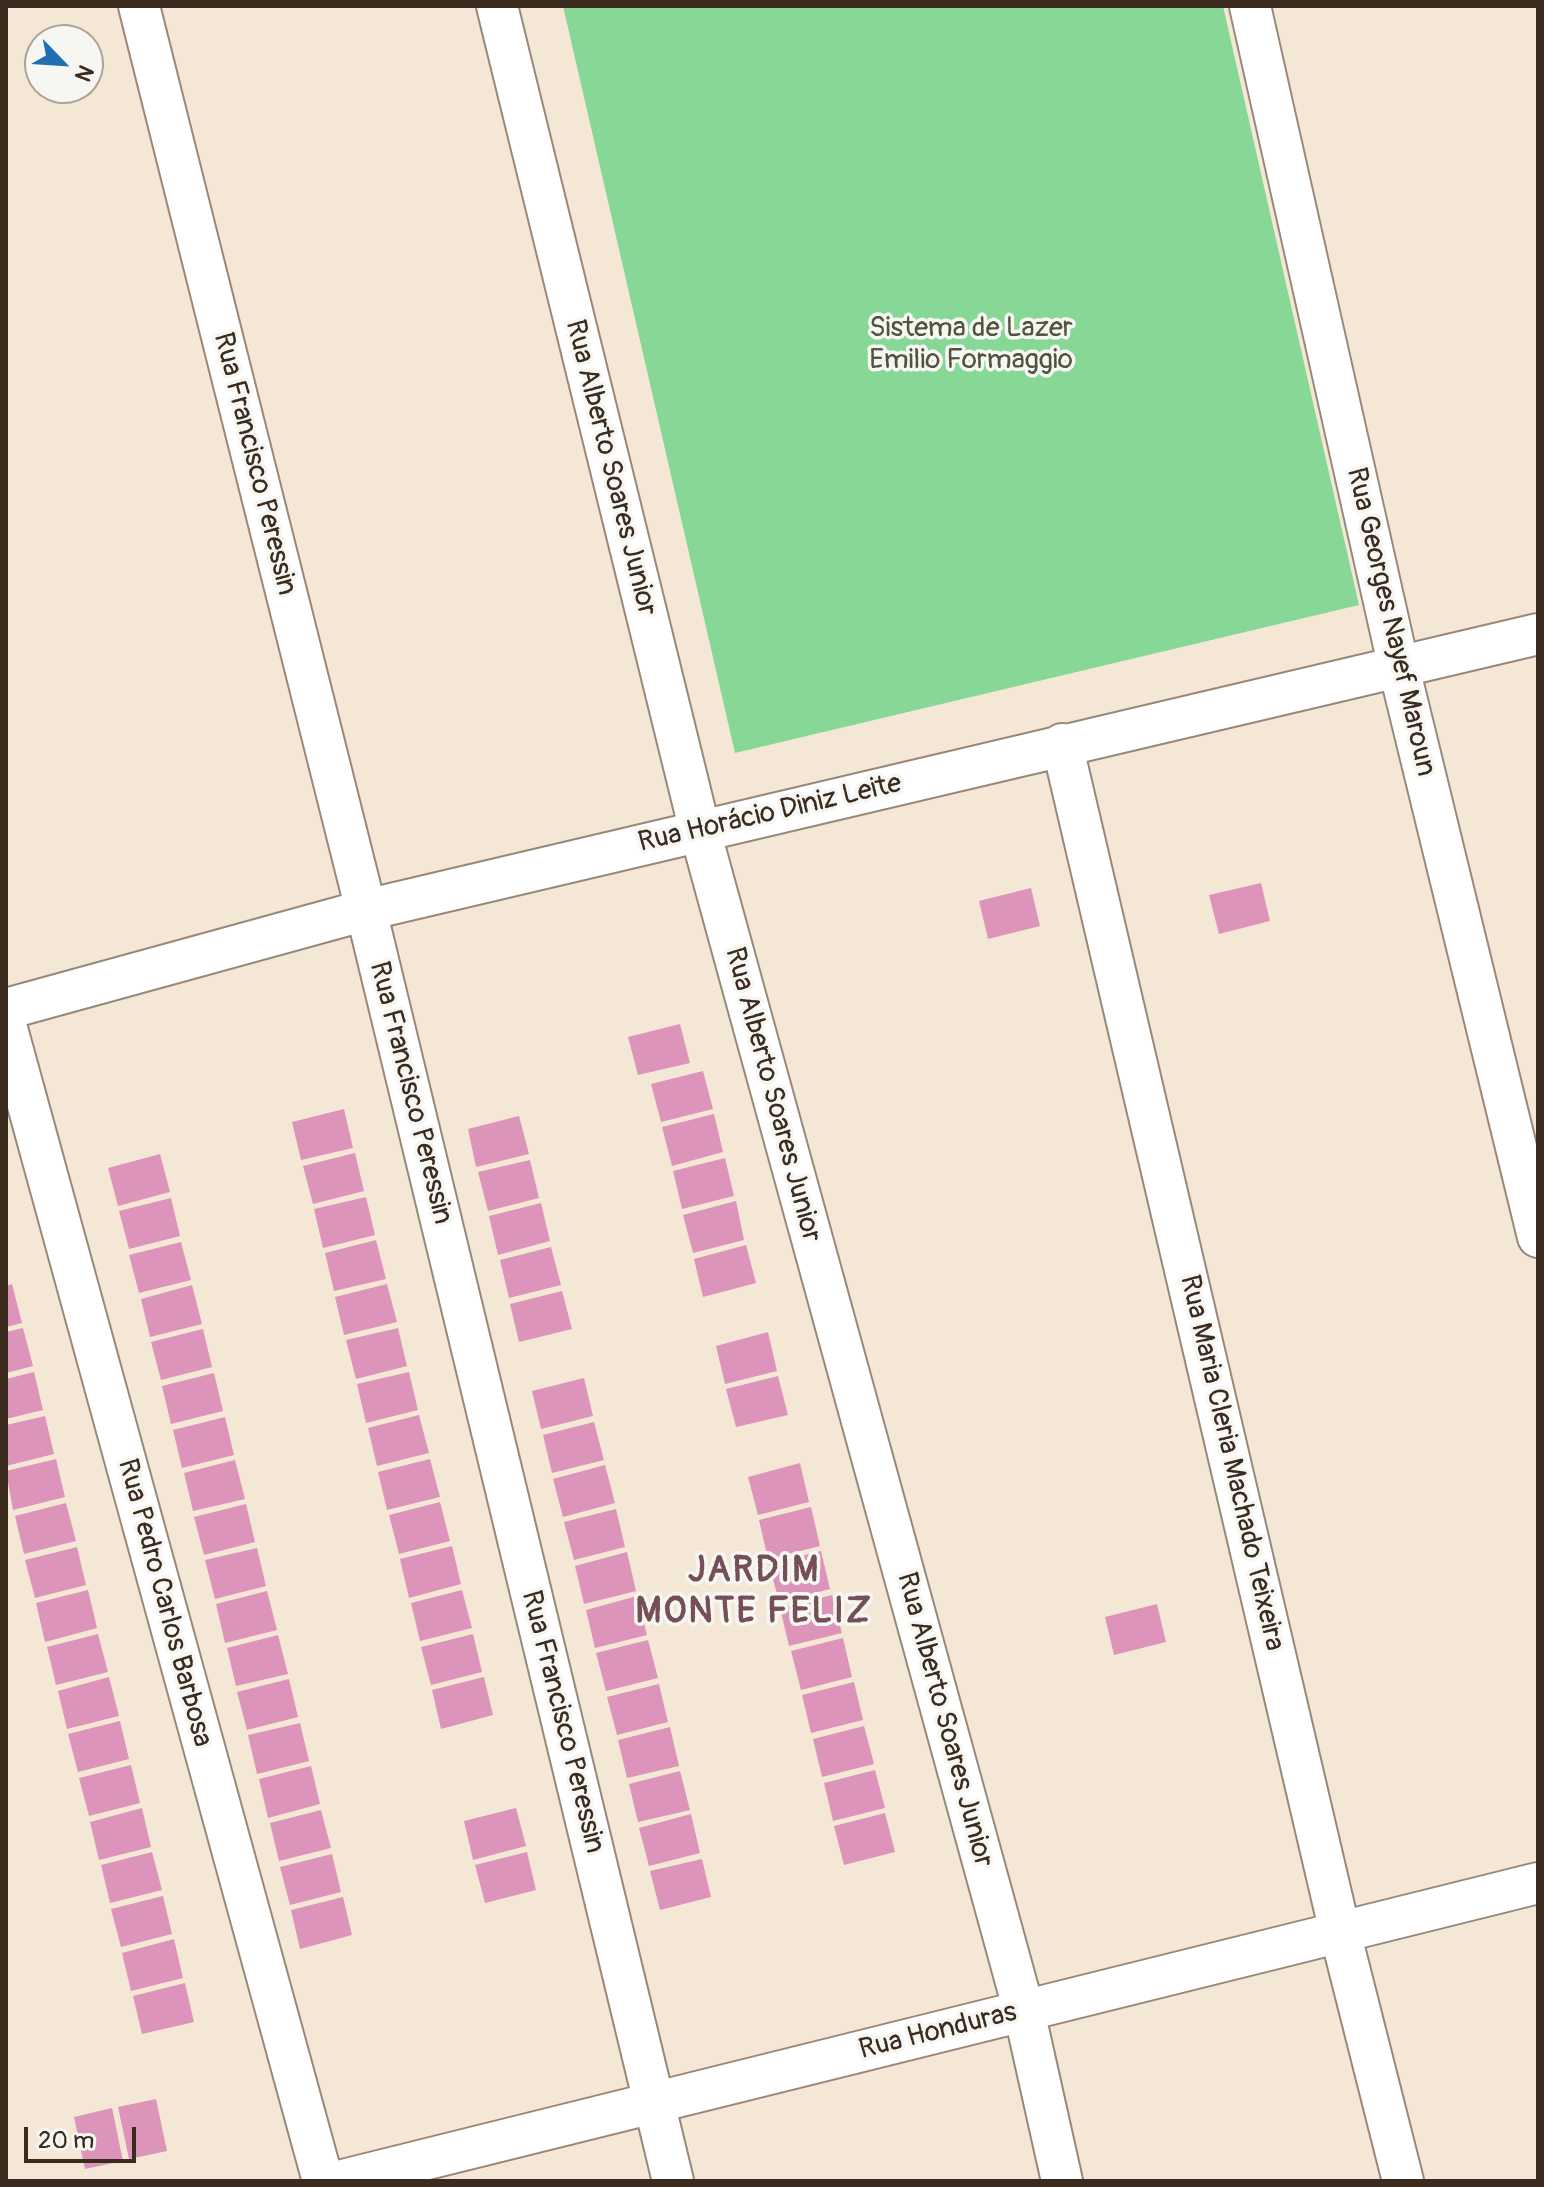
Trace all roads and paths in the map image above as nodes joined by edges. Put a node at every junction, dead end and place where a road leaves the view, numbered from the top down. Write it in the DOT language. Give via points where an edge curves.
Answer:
graph roads {
  1 [pos="139,6"];
  2 [pos="497,6"];
  3 [pos="1250,6"];
  4 [pos="1538,634"];
  5 [pos="1399,668"];
  6 [pos="1062,744"];
  7 [pos="700,831"];
  8 [pos="366,910"];
  9 [pos="6,1009"];
  10 [pos="6,1025"];
  11 [pos="1538,1237"];
  12 [pos="1538,1883"];
  13 [pos="1340,1932"];
  14 [pos="1024,2011"];
  15 [pos="654,2103"];
  16 [pos="323,2181"];
  17 [pos="339,2181"];
  18 [pos="673,2181"];
  19 [pos="1062,2181"];
  20 [pos="1403,2181"];
  1 -- 8 [label="street, Rua Francisco Peressin"];
  2 -- 7 [label="street, Rua Alberto Soares Junior"];
  3 -- 5 [label="street, Rua Georges Nayef Maroun"];
  4 -- 5 [label="street, Rua Horácio Diniz Leite"];
  5 -- 6 [label="street, Rua Horácio Diniz Leite"];
  5 -- 11 [label="street, Rua Georges Nayef Maroun"];
  6 -- 7 [label="street, Rua Horácio Diniz Leite"];
  6 -- 13 [label="street, Rua Maria Cleria Machado Teixeira"];
  7 -- 8 [label="street, Rua Horácio Diniz Leite"];
  7 -- 14 [label="street, Rua Alberto Soares Junior"];
  8 -- 9 [label="street, Rua Horácio Diniz Leite"];
  8 -- 15 [label="street, Rua Francisco Peressin"];
  10 -- 16 [label="street, Rua Pedro Carlos Barbosa"];
  12 -- 13 [label="street, Rua Honduras"];
  13 -- 14 [label="street, Rua Honduras"];
  13 -- 20 [label="street, Rua Maria Cleria Machado Teixeira"];
  14 -- 15 [label="street, Rua Honduras"];
  14 -- 19 [label="street, Rua Alberto Soares Junior"];
  15 -- 17 [label="street, Rua Honduras"];
  15 -- 18 [label="street, Rua Francisco Peressin"];
}
